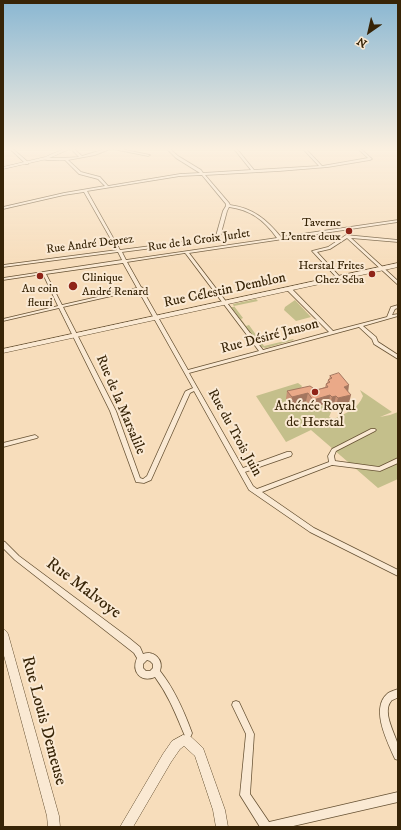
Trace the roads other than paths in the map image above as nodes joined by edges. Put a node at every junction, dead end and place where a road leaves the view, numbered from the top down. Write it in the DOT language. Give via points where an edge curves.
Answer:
graph roads {
  1 [pos="102,188"];
  2 [pos="214,188"];
  3 [pos="85,190"];
  4 [pos="228,206"];
  5 [pos="3,208"];
  6 [pos="398,221"];
  7 [pos="340,230"];
  8 [pos="347,236"];
  9 [pos="280,239"];
  10 [pos="398,241"];
  11 [pos="120,251"];
  12 [pos="187,253"];
  13 [pos="126,262"];
  14 [pos="398,265"];
  15 [pos="3,266"];
  16 [pos="382,269"];
  17 [pos="44,273"];
  18 [pos="398,277"];
  19 [pos="339,278"];
  20 [pos="392,278"];
  21 [pos="3,280"];
  22 [pos="398,283"];
  23 [pos="140,288"];
  24 [pos="289,289"];
  25 [pos="224,303"];
  26 [pos="61,306"];
  27 [pos="398,306"];
  28 [pos="398,315"];
  29 [pos="389,317"];
  30 [pos="156,318"];
  31 [pos="3,320"];
  32 [pos="359,325"];
  33 [pos="332,333"];
  34 [pos="76,335"];
  35 [pos="3,351"];
  36 [pos="262,352"];
  37 [pos="398,357"];
  38 [pos="188,372"];
  39 [pos="196,389"];
  40 [pos="373,430"];
  41 [pos="35,437"];
  42 [pos="3,445"];
  43 [pos="289,454"];
  44 [pos="398,460"];
  45 [pos="332,463"];
  46 [pos="242,471"];
  47 [pos="256,492"];
  48 [pos="3,544"];
  49 [pos="398,573"];
  50 [pos="3,634"];
  51 [pos="142,659"];
  52 [pos="156,672"];
  53 [pos="398,693"];
  54 [pos="236,705"];
  55 [pos="188,733"];
  56 [pos="398,756"];
  57 [pos="398,797"];
  58 [pos="53,822"];
  59 [pos="126,827"];
  60 [pos="222,827"];
  61 [pos="267,827"];
  1 -- 3 [label="street"];
  2 -- 4 [label="street"];
  3 -- 5 [label="street"];
  3 -- 11 [label="street, Rue du Trois Juin"];
  4 -- 9 [label="street" via="243,208 258,216"];
  4 -- 11 [label="street, Rue André Deprez" via="224,211 218,237 214,239"];
  6 -- 7 [label="street, Rue de la Croix Jurlet"];
  7 -- 8 [label="street"];
  7 -- 9 [label="street, Rue de la Croix Jurlet"];
  8 -- 10 [label="street"];
  8 -- 16 [label="street"];
  8 -- 19 [label="street" via="329,248 314,252"];
  9 -- 12 [label="street, Rue de la Croix Jurlet"];
  11 -- 13 [label="street, Rue du Trois Juin"];
  11 -- 15 [label="street, Rue André Deprez"];
  12 -- 13 [label="street, Rue de la Croix Jurlet"];
  12 -- 25 [label="street"];
  13 -- 17 [label="street, Rue de la Croix Jurlet"];
  13 -- 23 [label="street, Rue du Trois Juin"];
  14 -- 16 [label="street, Rue Célestin Demblon"];
  16 -- 19 [label="street, Rue Célestin Demblon"];
  16 -- 20 [label="street"];
  17 -- 21 [label="street, Rue de la Croix Jurlet"];
  17 -- 26 [label="street"];
  18 -- 20 [label="street"];
  19 -- 24 [label="street, Rue Célestin Demblon"];
  20 -- 22 [label="street"];
  23 -- 26 [label="street"];
  23 -- 30 [label="street, Rue du Trois Juin"];
  24 -- 25 [label="street, Rue Célestin Demblon"];
  24 -- 33 [label="street"];
  25 -- 30 [label="street, Rue Célestin Demblon"];
  25 -- 36 [label="street"];
  26 -- 31 [label="street"];
  26 -- 34 [label="street"];
  27 -- 29 [label="street" via="393,308"];
  28 -- 29 [label="street, Rue Désiré Janson"];
  29 -- 32 [label="street, Rue Désiré Janson"];
  30 -- 34 [label="street, Rue Célestin Demblon"];
  30 -- 38 [label="street, Rue du Trois Juin"];
  32 -- 33 [label="street, Rue Désiré Janson"];
  32 -- 37 [label="street" via="376,343"];
  33 -- 36 [label="street, Rue Désiré Janson"];
  34 -- 35 [label="street, Rue Célestin Demblon"];
  34 -- 39 [label="street, Rue de la Marsalile" via="113,411 138,480 144,481 151,475 188,392"];
  36 -- 38 [label="street, Rue Désiré Janson"];
  38 -- 39 [label="street, Rue du Trois Juin"];
  39 -- 46 [label="street, Rue du Trois Juin"];
  40 -- 45 [label="street" via="334,450 331,456"];
  41 -- 42 [label="street"];
  43 -- 46 [label="street"];
  44 -- 45 [label="street" via="380,470"];
  45 -- 47 [label="street"];
  46 -- 47 [label="street, Rue du Trois Juin"];
  47 -- 49 [label="street, Rue du Trois Juin" via="312,530"];
  48 -- 51 [label="street, Rue Malvoye" via="17,558 126,641"];
  50 -- 58 [label="street, Rue Louis Demeuse"];
  51 -- 52 [label="street" via="148,656 156,660"];
  51 -- 52 [label="street, Rue Malvoye" via="139,668 142,674"];
  52 -- 55 [label="street" via="168,687"];
  53 -- 56 [label="street" via="386,701 384,717"];
  54 -- 61 [label="street" via="250,734 245,795"];
  57 -- 61 [label="street"];
  59 -- 60 [label="street" via="167,758 176,745 186,740 199,752 219,810"];
}
